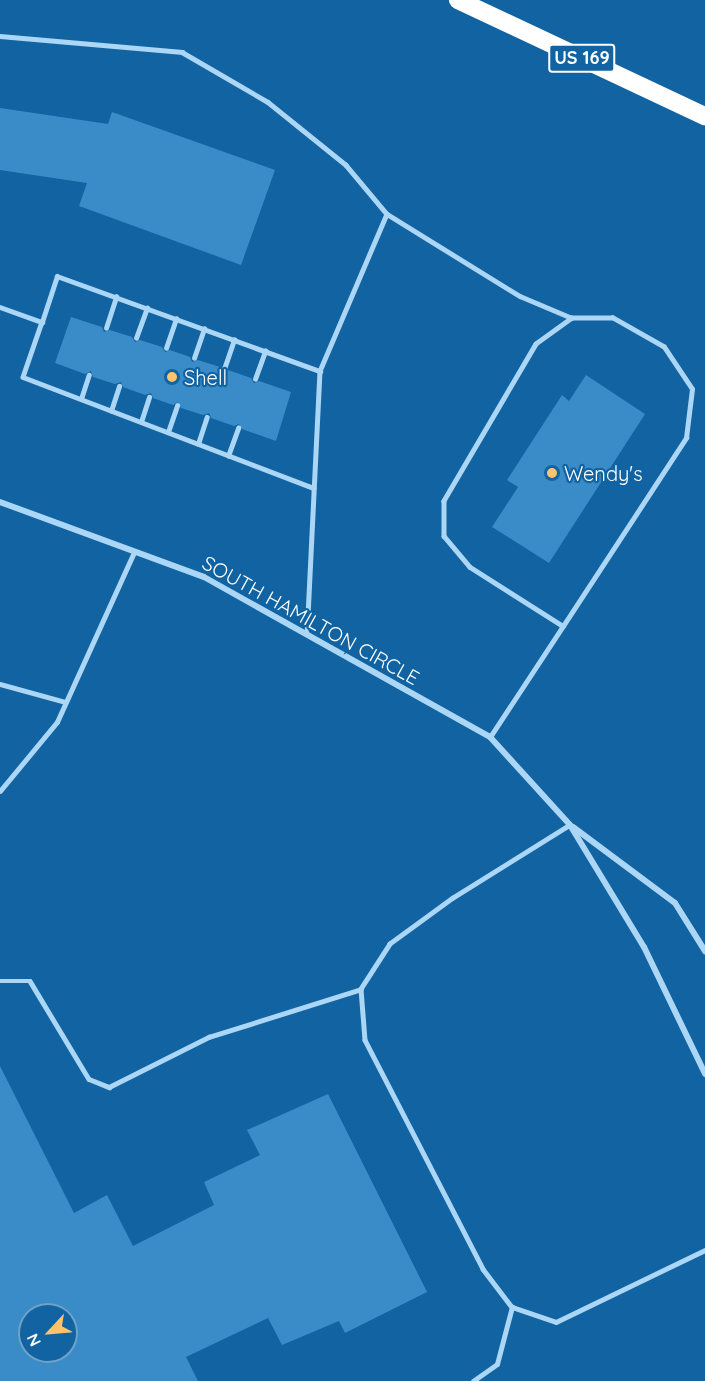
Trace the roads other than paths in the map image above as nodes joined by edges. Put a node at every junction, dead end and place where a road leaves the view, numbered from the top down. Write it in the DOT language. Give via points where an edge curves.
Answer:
graph roads {
  1 [pos="458,0"];
  2 [pos="0,36"];
  3 [pos="705,116"];
  4 [pos="387,214"];
  5 [pos="116,297"];
  6 [pos="0,307"];
  7 [pos="147,308"];
  8 [pos="572,318"];
  9 [pos="176,319"];
  10 [pos="42,322"];
  11 [pos="106,328"];
  12 [pos="204,329"];
  13 [pos="136,338"];
  14 [pos="234,340"];
  15 [pos="165,348"];
  16 [pos="265,351"];
  17 [pos="194,358"];
  18 [pos="224,369"];
  19 [pos="320,371"];
  20 [pos="89,375"];
  21 [pos="255,379"];
  22 [pos="119,386"];
  23 [pos="149,396"];
  24 [pos="81,399"];
  25 [pos="177,406"];
  26 [pos="111,411"];
  27 [pos="207,417"];
  28 [pos="141,422"];
  29 [pos="238,428"];
  30 [pos="168,432"];
  31 [pos="198,444"];
  32 [pos="228,456"];
  33 [pos="314,488"];
  34 [pos="0,502"];
  35 [pos="134,552"];
  36 [pos="562,626"];
  37 [pos="307,634"];
  38 [pos="0,684"];
  39 [pos="66,702"];
  40 [pos="490,737"];
  41 [pos="0,791"];
  42 [pos="570,825"];
  43 [pos="705,951"];
  44 [pos="0,981"];
  45 [pos="361,989"];
  46 [pos="705,1074"];
  47 [pos="705,1250"];
  48 [pos="512,1307"];
  49 [pos="473,1381"];
  1 -- 3 [label="highway, US 169"];
  2 -- 4 [label="lane" via="182,52 268,102 346,165"];
  4 -- 8 [label="lane" via="520,296"];
  4 -- 19 [label="lane"];
  5 -- 7 [label="lane"];
  5 -- 10 [label="lane" via="57,276"];
  5 -- 11 [label="lane"];
  6 -- 10 [label="lane"];
  7 -- 9 [label="lane"];
  7 -- 13 [label="lane"];
  8 -- 36 [label="lane" via="536,344 444,501 444,536 470,567"];
  8 -- 36 [label="lane" via="613,318 664,347 692,389 686,438"];
  9 -- 12 [label="lane"];
  9 -- 15 [label="lane"];
  10 -- 24 [label="lane" via="23,377"];
  12 -- 14 [label="lane"];
  12 -- 17 [label="lane"];
  14 -- 16 [label="lane"];
  14 -- 18 [label="lane"];
  16 -- 19 [label="lane"];
  16 -- 21 [label="lane"];
  19 -- 33 [label="lane"];
  20 -- 24 [label="lane"];
  22 -- 26 [label="lane"];
  23 -- 28 [label="lane"];
  24 -- 26 [label="lane"];
  25 -- 30 [label="lane"];
  26 -- 28 [label="lane"];
  27 -- 31 [label="lane"];
  28 -- 30 [label="lane"];
  29 -- 32 [label="lane"];
  30 -- 31 [label="lane"];
  31 -- 32 [label="lane"];
  32 -- 33 [label="lane"];
  33 -- 37 [label="lane"];
  34 -- 35 [label="street, SOUTH HAMILTON CIRCLE"];
  35 -- 37 [label="street, SOUTH HAMILTON CIRCLE" via="204,577"];
  35 -- 39 [label="lane"];
  36 -- 40 [label="lane"];
  37 -- 40 [label="street, SOUTH HAMILTON CIRCLE"];
  38 -- 39 [label="lane"];
  39 -- 41 [label="lane" via="57,722"];
  40 -- 42 [label="street, SOUTH HAMILTON CIRCLE"];
  42 -- 43 [label="street, SOUTH HAMILTON CIRCLE" via="675,903"];
  42 -- 45 [label="lane" via="453,898 390,944"];
  42 -- 46 [label="street, SOUTH HAMILTON CIRCLE" via="644,947"];
  44 -- 45 [label="lane" via="30,981 89,1079 110,1087 208,1037"];
  45 -- 48 [label="lane" via="365,1040 483,1269"];
  47 -- 48 [label="lane" via="556,1322"];
  48 -- 49 [label="lane" via="497,1364"];
}
